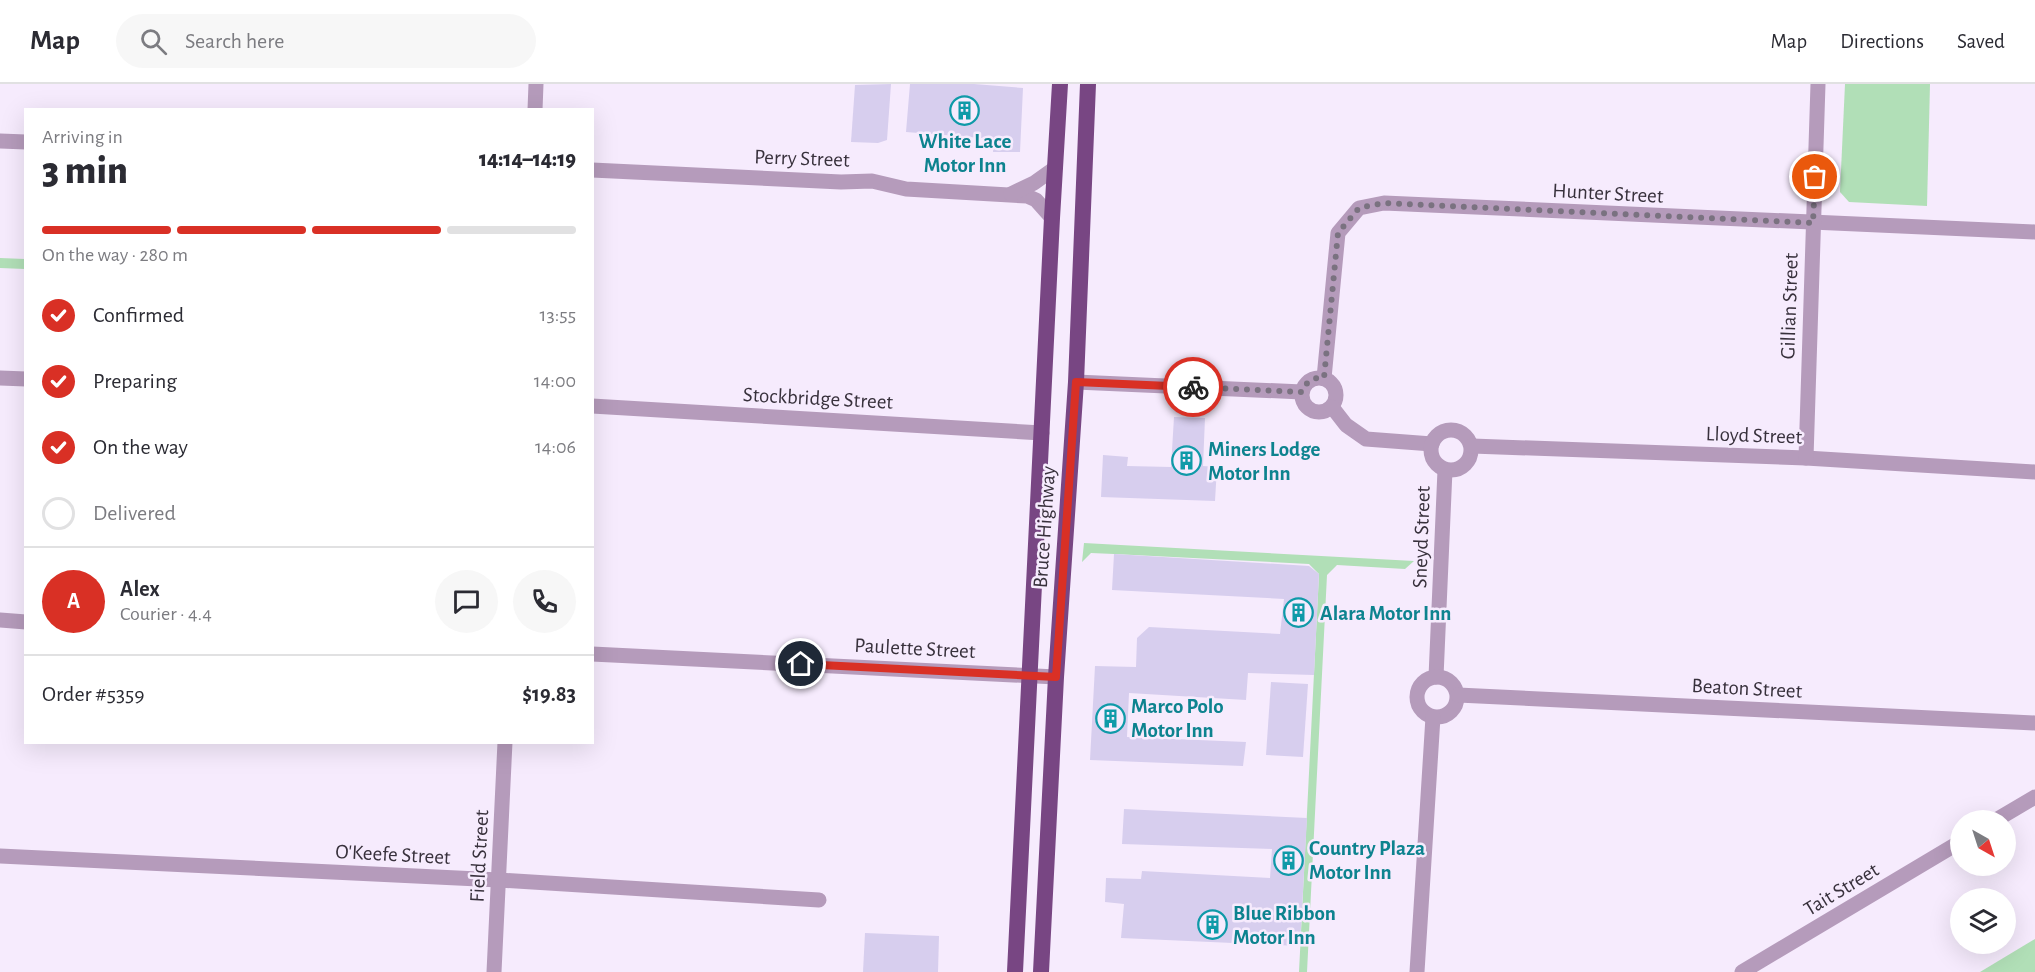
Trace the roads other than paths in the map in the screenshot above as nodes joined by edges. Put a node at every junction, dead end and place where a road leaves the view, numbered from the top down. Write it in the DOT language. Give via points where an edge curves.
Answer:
graph roads {
  1 [pos="536,84"];
  2 [pos="1060,84"];
  3 [pos="1088,84"];
  4 [pos="1818,84"];
  5 [pos="535,108"];
  6 [pos="0,141"];
  7 [pos="24,142"];
  8 [pos="1055,168"];
  9 [pos="594,170"];
  10 [pos="1008,196"];
  11 [pos="1052,218"];
  12 [pos="1813,223"];
  13 [pos="2035,232"];
  14 [pos="0,378"];
  15 [pos="1324,378"];
  16 [pos="24,379"];
  17 [pos="1076,382"];
  18 [pos="1302,392"];
  19 [pos="594,406"];
  20 [pos="1332,407"];
  21 [pos="1042,433"];
  22 [pos="1432,444"];
  23 [pos="1472,446"];
  24 [pos="1806,458"];
  25 [pos="1445,470"];
  26 [pos="2035,472"];
  27 [pos="0,620"];
  28 [pos="24,621"];
  29 [pos="594,654"];
  30 [pos="1029,675"];
  31 [pos="1056,677"];
  32 [pos="1436,677"];
  33 [pos="1458,695"];
  34 [pos="1433,717"];
  35 [pos="2035,723"];
  36 [pos="505,744"];
  37 [pos="2035,797"];
  38 [pos="2013,810"];
  39 [pos="1950,848"];
  40 [pos="0,856"];
  41 [pos="499,880"];
  42 [pos="819,900"];
  43 [pos="494,972"];
  44 [pos="1015,972"];
  45 [pos="1041,972"];
  46 [pos="1417,972"];
  47 [pos="1742,972"];
  1 -- 5 [label="street"];
  2 -- 8 [label="highway, Bruce Highway"];
  3 -- 17 [label="highway, Bruce Highway"];
  4 -- 12 [label="street, Gillian Street"];
  6 -- 7 [label="street"];
  8 -- 10 [label="street, Perry Street"];
  8 -- 11 [label="highway, Bruce Highway"];
  9 -- 10 [label="street, Perry Street" via="872,181 906,189"];
  10 -- 11 [label="street, Perry Street" via="1036,200"];
  11 -- 21 [label="highway, Bruce Highway"];
  12 -- 13 [label="street, Hunter Street"];
  12 -- 15 [label="street, Hunter Street" via="1383,203 1359,208 1338,233"];
  12 -- 24 [label="street, Gillian Street"];
  14 -- 16 [label="street"];
  15 -- 18 [label="street" via="1312,379"];
  15 -- 20 [label="street" via="1336,390"];
  17 -- 18 [label="street"];
  17 -- 31 [label="highway, Bruce Highway"];
  18 -- 20 [label="street" via="1309,409 1321,412"];
  19 -- 21 [label="street, Stockbridge Street"];
  20 -- 22 [label="street" via="1346,425 1366,439"];
  21 -- 30 [label="highway, Bruce Highway"];
  22 -- 23 [label="street" via="1441,432 1452,429 1465,434"];
  22 -- 25 [label="street" via="1432,458"];
  23 -- 24 [label="street, Lloyd Street"];
  23 -- 25 [label="street" via="1467,463 1459,469"];
  24 -- 26 [label="street, Lloyd Street"];
  25 -- 32 [label="street, Sneyd Street"];
  27 -- 28 [label="street"];
  29 -- 30 [label="street, Paulette Street"];
  30 -- 31 [label="street, Paulette Street"];
  30 -- 44 [label="highway, Bruce Highway"];
  31 -- 45 [label="highway, Bruce Highway"];
  32 -- 33 [label="street" via="1451,683"];
  32 -- 34 [label="street" via="1424,682 1417,696 1421,709"];
  33 -- 34 [label="street" via="1453,711"];
  33 -- 35 [label="street, Beaton Street"];
  34 -- 46 [label="street"];
  36 -- 41 [label="street, Field Street"];
  37 -- 38 [label="street"];
  39 -- 47 [label="street, Tait Street"];
  40 -- 41 [label="street, O'Keefe Street"];
  41 -- 42 [label="street, O'Keefe Street"];
  41 -- 43 [label="street, Field Street"];
}
